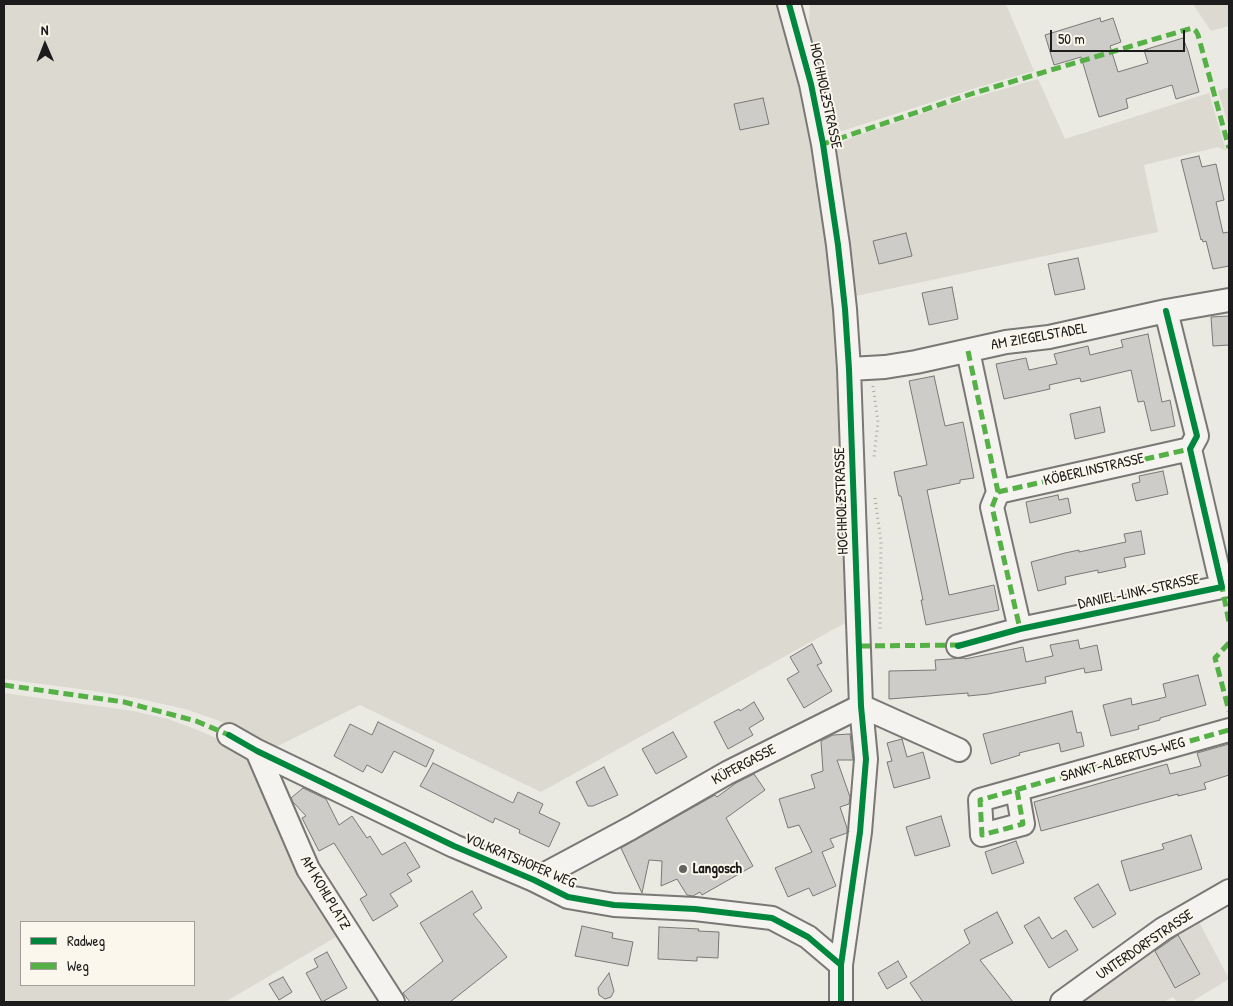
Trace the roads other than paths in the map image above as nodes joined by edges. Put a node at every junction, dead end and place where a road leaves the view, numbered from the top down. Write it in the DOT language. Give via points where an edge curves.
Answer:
graph roads {
  1 [pos="789,4"];
  2 [pos="1229,300"];
  3 [pos="1166,311"];
  4 [pos="968,351"];
  5 [pos="849,369"];
  6 [pos="1190,449"];
  7 [pos="998,492"];
  8 [pos="1020,629"];
  9 [pos="958,646"];
  10 [pos="861,706"];
  11 [pos="1229,730"];
  12 [pos="229,735"];
  13 [pos="959,750"];
  14 [pos="257,751"];
  15 [pos="1017,790"];
  16 [pos="534,880"];
  17 [pos="1229,891"];
  18 [pos="842,965"];
  19 [pos="393,1002"];
  20 [pos="841,1002"];
  21 [pos="1062,1002"];
  1 -- 5 [label="street, HOCHHOLZSTRASSE" via="811,84 826,163 841,272"];
  2 -- 3 [label="street, AM ZIEGELSTADEL"];
  3 -- 4 [label="street, AM ZIEGELSTADEL"];
  3 -- 6 [label="street, DANIEL-LINK-STRASSE" via="1197,436"];
  4 -- 5 [label="street, AM ZIEGELSTADEL" via="916,362"];
  4 -- 7 [label="street"];
  5 -- 10 [label="street, HOCHHOLZSTRASSE"];
  6 -- 7 [label="street, KÖBERLINSTRASSE"];
  6 -- 8 [label="street, DANIEL-LINK-STRASSE" via="1222,587"];
  7 -- 8 [label="street" via="992,506"];
  8 -- 9 [label="street, DANIEL-LINK-STRASSE"];
  10 -- 13 [label="street"];
  10 -- 16 [label="street, KÜFERGASSE" via="727,773"];
  10 -- 18 [label="street, HOCHHOLZSTRASSE" via="866,759"];
  11 -- 15 [label="street, SANKT-ALBERTUS-WEG"];
  12 -- 14 [label="street, VOLKRATSHOFER WEG"];
  14 -- 16 [label="street, VOLKRATSHOFER WEG" via="454,846"];
  14 -- 19 [label="street, AM KOHLPLATZ" via="308,869"];
  16 -- 18 [label="street, VOLKRATSHOFER WEG" via="568,897 614,905 695,909 772,918 808,937"];
  17 -- 21 [label="street, UNTERDORFSTRASSE" via="1164,929"];
  18 -- 20 [label="street, HOCHHOLZSTRASSE"];
}
